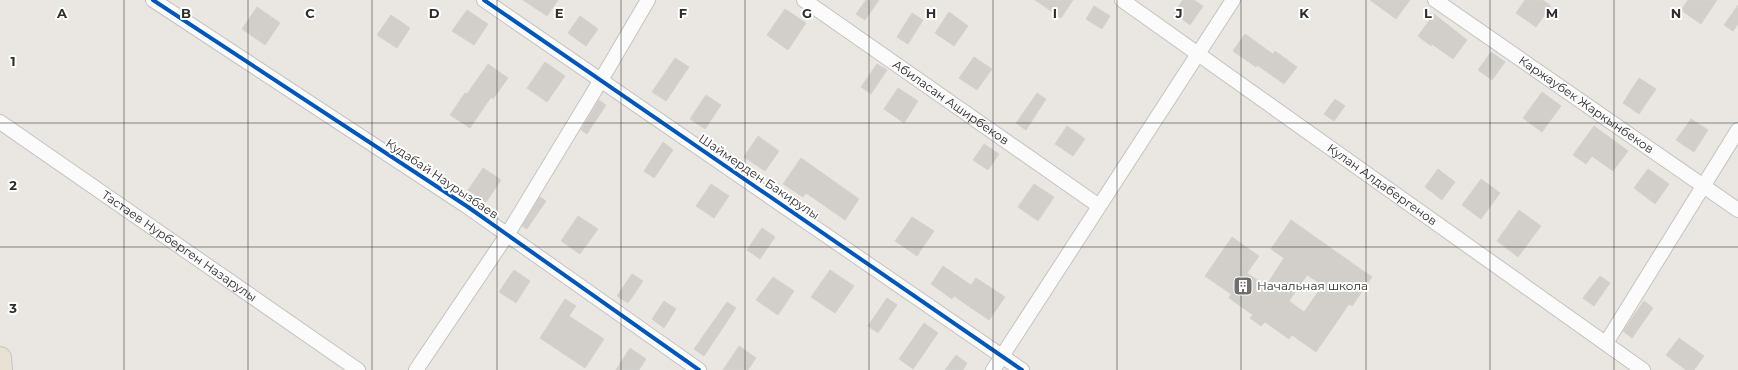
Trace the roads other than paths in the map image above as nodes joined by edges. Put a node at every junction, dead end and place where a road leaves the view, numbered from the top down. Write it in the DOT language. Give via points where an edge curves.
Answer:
graph roads {
  1 [pos="153,0"];
  2 [pos="484,0"];
  3 [pos="648,0"];
  4 [pos="804,0"];
  5 [pos="1122,0"];
  6 [pos="1233,0"];
  7 [pos="1435,0"];
  8 [pos="1198,54"];
  9 [pos="601,80"];
  10 [pos="0,122"];
  11 [pos="1738,130"];
  12 [pos="1702,186"];
  13 [pos="1099,206"];
  14 [pos="1738,210"];
  15 [pos="508,235"];
  16 [pos="1606,343"];
  17 [pos="1002,356"];
  18 [pos="0,358"];
  19 [pos="1,370"];
  20 [pos="358,370"];
  21 [pos="416,370"];
  22 [pos="699,370"];
  23 [pos="993,370"];
  24 [pos="1022,370"];
  25 [pos="1643,370"];
  1 -- 15 [label="street, Кудабай Наурызбаев"];
  2 -- 9 [label="street, Шаймерден Бакирулы"];
  3 -- 9 [label="street"];
  4 -- 13 [label="street, Абиласан Аширбеков"];
  5 -- 8 [label="street, Кулан Алдабергенов"];
  6 -- 8 [label="street"];
  7 -- 12 [label="street, Каржаубек Жаркынбеков"];
  8 -- 13 [label="street"];
  8 -- 16 [label="street, Кулан Алдабергенов"];
  9 -- 15 [label="street"];
  9 -- 17 [label="street, Шаймерден Бакирулы"];
  10 -- 20 [label="street, Тастаев Нурберген Назарулы"];
  11 -- 12 [label="street"];
  12 -- 14 [label="street, Каржаубек Жаркынбеков"];
  12 -- 16 [label="street"];
  13 -- 17 [label="street"];
  15 -- 21 [label="street"];
  15 -- 22 [label="street, Кудабай Наурызбаев"];
  16 -- 25 [label="street, Кулан Алдабергенов"];
  17 -- 23 [label="street"];
  17 -- 24 [label="street, Шаймерден Бакирулы"];
  18 -- 19 [label="main road"];
}
